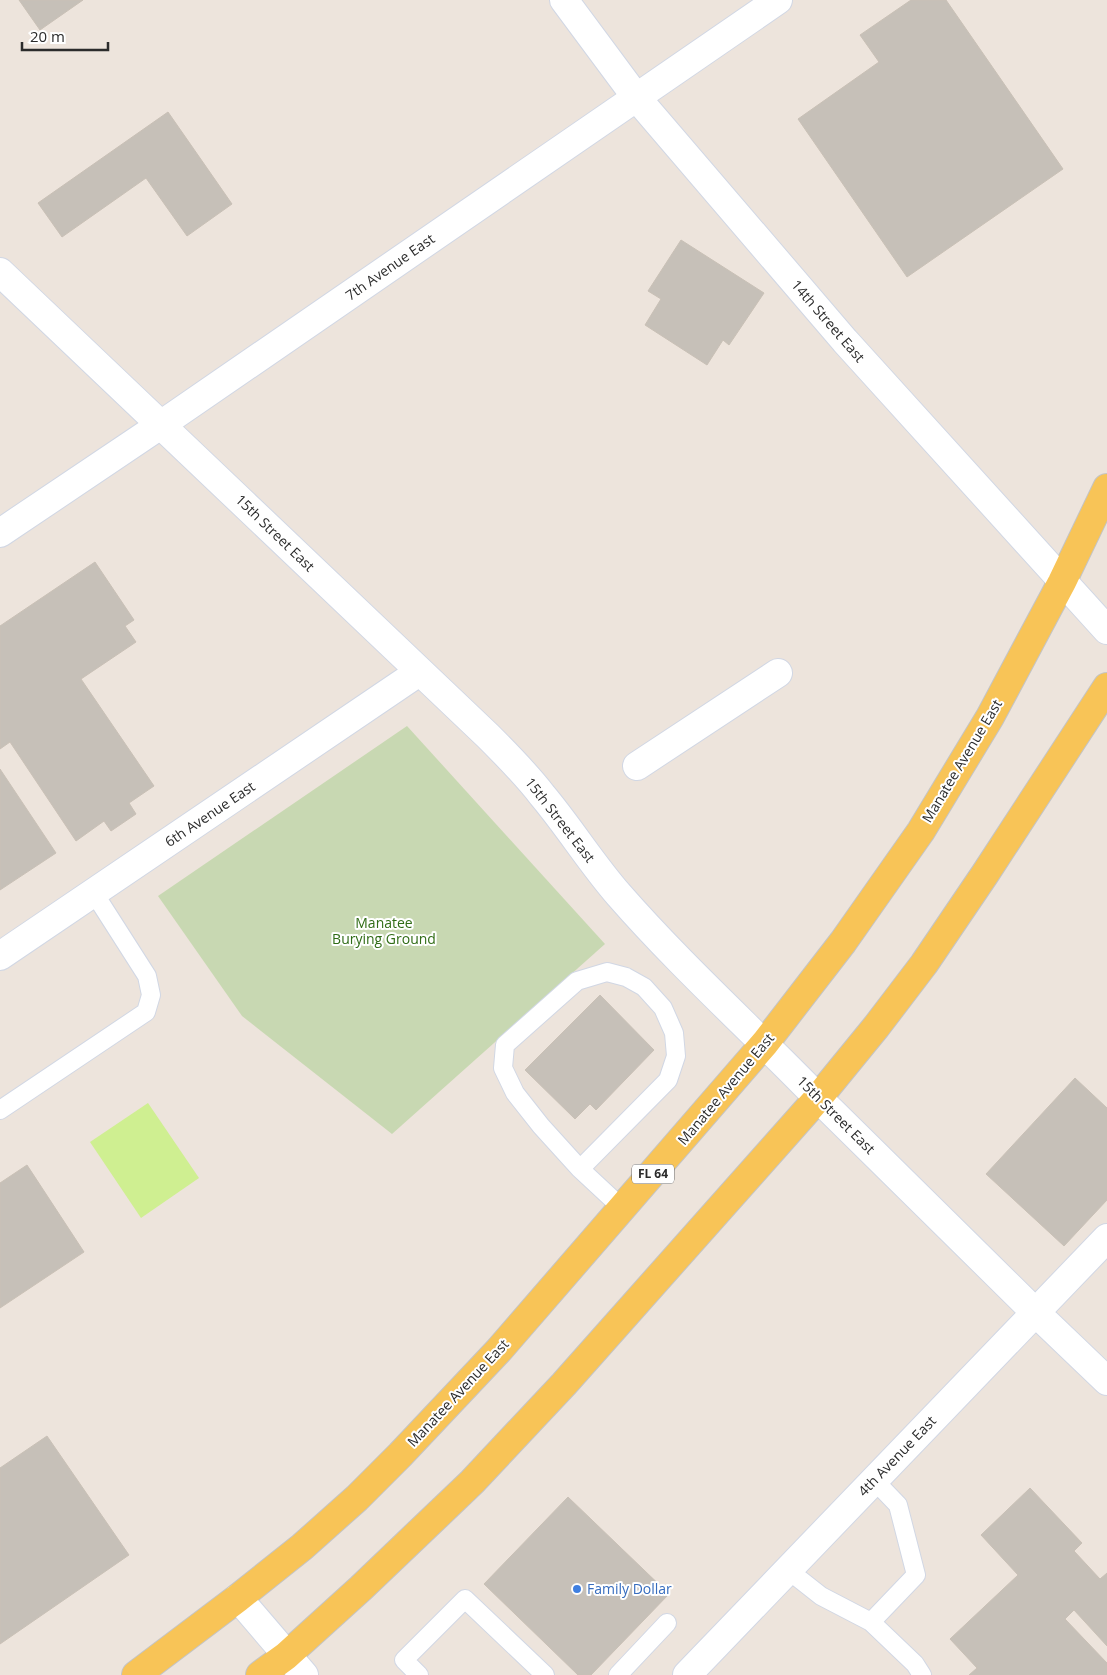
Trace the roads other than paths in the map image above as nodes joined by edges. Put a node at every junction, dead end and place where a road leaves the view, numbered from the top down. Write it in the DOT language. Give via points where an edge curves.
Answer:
graph roads {
  1 [pos="564,0"];
  2 [pos="778,0"];
  3 [pos="636,97"];
  4 [pos="0,272"];
  5 [pos="162,424"];
  6 [pos="1107,488"];
  7 [pos="0,533"];
  8 [pos="1062,582"];
  9 [pos="1107,630"];
  10 [pos="419,672"];
  11 [pos="778,673"];
  12 [pos="1107,686"];
  13 [pos="637,766"];
  14 [pos="94,893"];
  15 [pos="0,956"];
  16 [pos="765,1044"];
  17 [pos="818,1098"];
  18 [pos="0,1110"];
  19 [pos="580,1169"];
  20 [pos="623,1209"];
  21 [pos="1107,1238"];
  22 [pos="1035,1312"];
  23 [pos="1107,1381"];
  24 [pos="874,1480"];
  25 [pos="788,1570"];
  26 [pos="238,1598"];
  27 [pos="871,1622"];
  28 [pos="667,1623"];
  29 [pos="295,1665"];
  30 [pos="136,1675"];
  31 [pos="260,1675"];
  32 [pos="419,1675"];
  33 [pos="544,1675"];
  34 [pos="618,1675"];
  35 [pos="687,1675"];
  36 [pos="922,1675"];
  1 -- 3 [label="street, 14th Street East"];
  2 -- 3 [label="street, 7th Avenue East"];
  3 -- 5 [label="street, 7th Avenue East"];
  3 -- 8 [label="street, 14th Street East" via="845,341"];
  4 -- 5 [label="street, 15th Street East"];
  5 -- 7 [label="street, 7th Avenue East"];
  5 -- 10 [label="street, 15th Street East"];
  6 -- 8 [label="main road, Manatee Avenue East / FL 64"];
  8 -- 9 [label="street, 14th Street East"];
  8 -- 16 [label="main road, Manatee Avenue East / FL 64" via="990,717 921,831 843,942"];
  10 -- 14 [label="street, 6th Avenue East"];
  10 -- 16 [label="street, 15th Street East" via="523,772 618,894"];
  11 -- 13 [label="street"];
  12 -- 17 [label="main road" via="924,964"];
  14 -- 15 [label="street, 6th Avenue East"];
  14 -- 18 [label="lane" via="147,976 151,995 146,1012"];
  16 -- 17 [label="street, 15th Street East"];
  16 -- 20 [label="main road, Manatee Avenue East / FL 64"];
  17 -- 22 [label="street, 15th Street East"];
  17 -- 29 [label="main road" via="564,1384 472,1482 360,1588"];
  19 -- 19 [label="lane" via="668,1080 676,1056 674,1033 662,1008 644,987 607,972 577,980 505,1045 503,1068 514,1093"];
  19 -- 20 [label="lane"];
  20 -- 26 [label="main road, Manatee Avenue East / FL 64" via="499,1350 400,1455 302,1547"];
  21 -- 22 [label="street, 4th Avenue East"];
  22 -- 23 [label="street, 15th Street East"];
  22 -- 24 [label="street, 4th Avenue East"];
  24 -- 25 [label="street, 4th Avenue East"];
  24 -- 27 [label="lane" via="898,1505 916,1575"];
  25 -- 27 [label="lane" via="821,1596"];
  25 -- 35 [label="street, 4th Avenue East"];
  26 -- 29 [label="street"];
  26 -- 30 [label="main road, Manatee Avenue East / FL 64"];
  27 -- 36 [label="lane" via="915,1664"];
  28 -- 34 [label="lane"];
  29 -- 31 [label="main road"];
  32 -- 33 [label="lane" via="404,1660 465,1599"];
}
